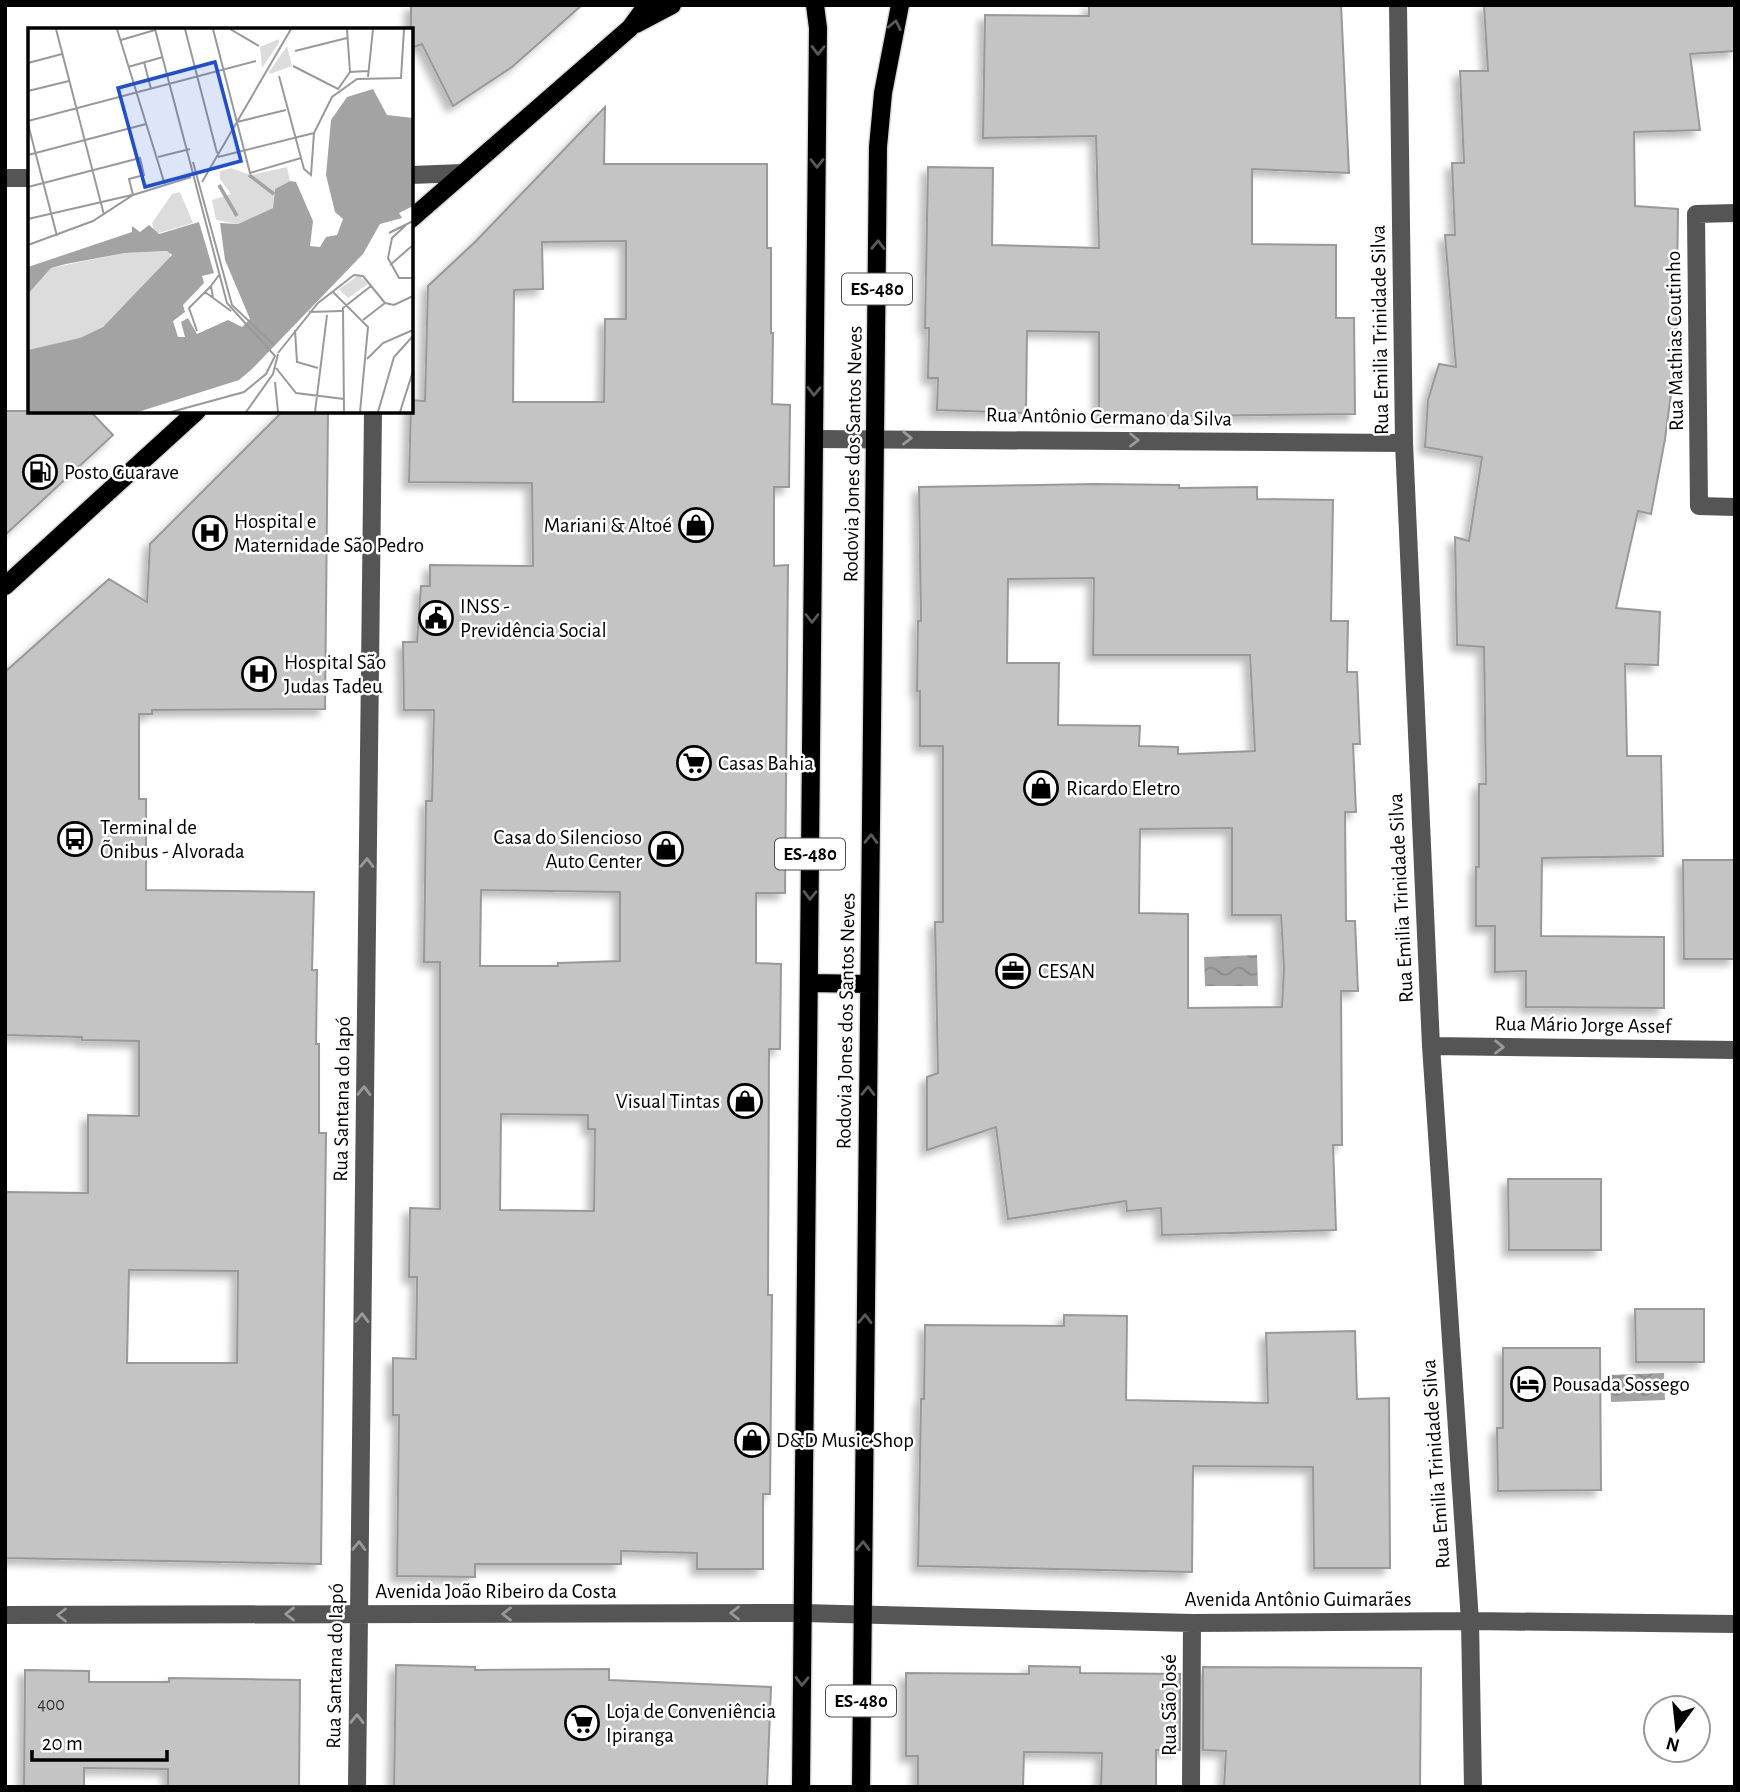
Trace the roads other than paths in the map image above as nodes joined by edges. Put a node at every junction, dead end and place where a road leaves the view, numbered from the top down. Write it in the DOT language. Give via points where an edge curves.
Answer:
graph roads {
  1 [pos="647,5"];
  2 [pos="671,5"];
  3 [pos="815,5"];
  4 [pos="900,5"];
  5 [pos="1398,5"];
  6 [pos="630,28"];
  7 [pos="463,173"];
  8 [pos="413,175"];
  9 [pos="28,177"];
  10 [pos="5,178"];
  11 [pos="1735,213"];
  12 [pos="413,217"];
  13 [pos="195,413"];
  14 [pos="373,413"];
  15 [pos="876,438"];
  16 [pos="814,439"];
  17 [pos="1404,443"];
  18 [pos="1735,507"];
  19 [pos="5,586"];
  20 [pos="809,983"];
  21 [pos="869,984"];
  22 [pos="1431,1046"];
  23 [pos="1735,1050"];
  24 [pos="803,1613"];
  25 [pos="358,1614"];
  26 [pos="862,1614"];
  27 [pos="5,1615"];
  28 [pos="1470,1621"];
  29 [pos="1192,1623"];
  30 [pos="1735,1624"];
  31 [pos="356,1787"];
  32 [pos="801,1787"];
  33 [pos="861,1787"];
  34 [pos="1191,1787"];
  35 [pos="1473,1787"];
  1 -- 6 [label="main road"];
  2 -- 6 [label="main road"];
  3 -- 16 [label="main road, Rodovia Jones dos Santos Neves / ES-480, one-way"];
  15 -- 4 [label="main road, Rodovia Jones dos Santos Neves / ES-480, one-way" via="878,147"];
  5 -- 17 [label="street, Rua Emilia Trinidade Silva"];
  6 -- 7 [label="main road"];
  7 -- 8 [label="street"];
  7 -- 12 [label="main road"];
  9 -- 10 [label="street"];
  11 -- 18 [label="street, Rua Mathias Coutinho" via="1696,214 1699,506"];
  13 -- 19 [label="main road"];
  25 -- 14 [label="street, Rua Santana do Iapó, one-way"];
  15 -- 16 [label="street, Rua Antônio Germano da Silva"];
  15 -- 17 [label="street, Rua Antônio Germano da Silva, one-way"];
  21 -- 15 [label="main road, Rodovia Jones dos Santos Neves / ES-480, one-way"];
  16 -- 20 [label="main road, Rodovia Jones dos Santos Neves / ES-480, one-way"];
  17 -- 22 [label="street, Rua Emilia Trinidade Silva"];
  20 -- 21 [label="main road"];
  20 -- 24 [label="main road, Rodovia Jones dos Santos Neves / ES-480"];
  26 -- 21 [label="main road, Rodovia Jones dos Santos Neves / ES-480, one-way"];
  22 -- 23 [label="street, Rua Mário Jorge Assef, one-way"];
  22 -- 28 [label="street, Rua Emilia Trinidade Silva"];
  24 -- 25 [label="street, Avenida João Ribeiro da Costa, one-way"];
  24 -- 26 [label="street, Avenida João Ribeiro da Costa"];
  24 -- 32 [label="main road, Rodovia Jones dos Santos Neves / ES-480, one-way"];
  25 -- 27 [label="street, Avenida João Ribeiro da Costa, one-way"];
  31 -- 25 [label="street, Rua Santana do Iapó, one-way"];
  26 -- 29 [label="street, Avenida Antônio Guimarães"];
  26 -- 33 [label="main road, Rodovia Jones dos Santos Neves / ES-480"];
  28 -- 29 [label="street, Avenida Antônio Guimarães"];
  28 -- 30 [label="street, Avenida Antônio Guimarães"];
  28 -- 35 [label="street, Rua Emilia Trinidade Silva"];
  29 -- 34 [label="street, Rua São José"];
}
